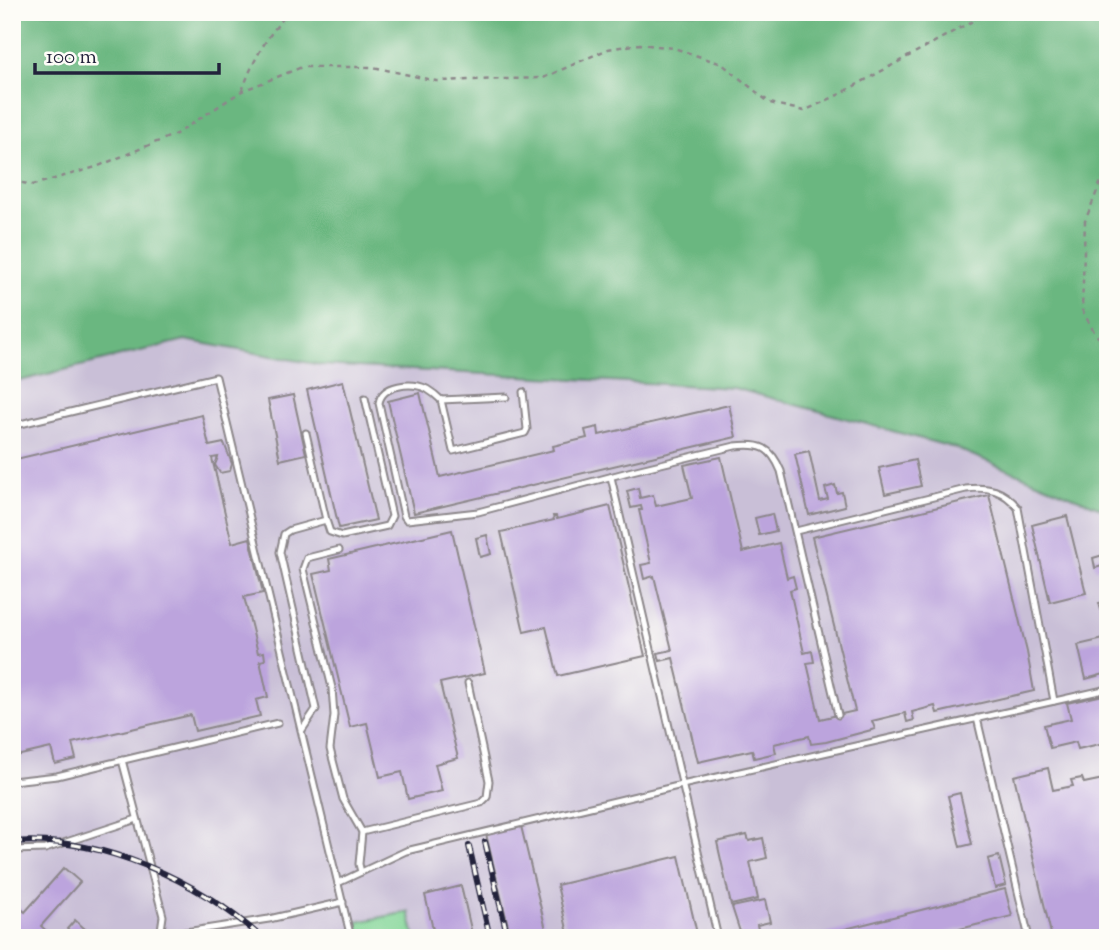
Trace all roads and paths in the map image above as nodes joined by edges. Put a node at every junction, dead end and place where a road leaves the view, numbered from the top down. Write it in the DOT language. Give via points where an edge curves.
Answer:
graph roads {
  1 [pos="289,12"];
  2 [pos="989,12"];
  3 [pos="242,91"];
  4 [pos="1108,164"];
  5 [pos="12,181"];
  6 [pos="1108,345"];
  7 [pos="523,392"];
  8 [pos="506,397"];
  9 [pos="365,398"];
  10 [pos="442,400"];
  11 [pos="12,426"];
  12 [pos="306,433"];
  13 [pos="611,477"];
  14 [pos="326,520"];
  15 [pos="796,531"];
  16 [pos="339,550"];
  17 [pos="468,683"];
  18 [pos="1108,689"];
  19 [pos="1054,701"];
  20 [pos="838,715"];
  21 [pos="977,718"];
  22 [pos="278,723"];
  23 [pos="302,730"];
  24 [pos="843,737"];
  25 [pos="845,747"];
  26 [pos="121,760"];
  27 [pos="12,781"];
  28 [pos="682,785"];
  29 [pos="137,819"];
  30 [pos="362,832"];
  31 [pos="12,850"];
  32 [pos="360,872"];
  33 [pos="338,883"];
  34 [pos="343,902"];
  35 [pos="160,937"];
  36 [pos="351,938"];
  37 [pos="718,938"];
  38 [pos="1029,938"];
  1 -- 3 [label="path" via="255,57"];
  2 -- 3 [label="path" via="804,111 770,103 722,64 674,48 640,44 608,49 543,78 436,81 373,67 302,67"];
  3 -- 5 [label="path" via="176,134 96,167 33,185"];
  4 -- 6 [label="path" via="1085,221 1082,310 1096,335"];
  7 -- 10 [label="lane" via="524,433 453,451"];
  8 -- 10 [label="lane"];
  9 -- 14 [label="lane" via="390,523 342,536 330,532"];
  10 -- 13 [label="lane" via="415,386 397,387 380,396 407,520 478,512"];
  11 -- 23 [label="lane" via="216,377"];
  12 -- 14 [label="lane"];
  13 -- 15 [label="lane" via="736,446 758,445 777,462"];
  13 -- 28 [label="lane"];
  14 -- 23 [label="lane" via="290,530 281,540 316,709"];
  15 -- 19 [label="lane" via="966,489 984,487 1004,494 1018,508"];
  15 -- 20 [label="lane"];
  16 -- 30 [label="lane" via="307,558 303,569 332,688 330,749 344,799"];
  17 -- 30 [label="lane" via="489,780 487,797 481,803"];
  18 -- 19 [label="lane"];
  19 -- 21 [label="lane"];
  21 -- 25 [label="lane"];
  21 -- 38 [label="lane"];
  22 -- 26 [label="lane"];
  23 -- 33 [label="lane"];
  24 -- 25 [label="lane"];
  25 -- 28 [label="lane"];
  26 -- 27 [label="lane" via="57,776"];
  26 -- 29 [label="lane"];
  28 -- 32 [label="lane" via="406,851"];
  28 -- 37 [label="lane"];
  29 -- 31 [label="lane" via="45,849"];
  29 -- 35 [label="lane" via="163,916"];
  30 -- 32 [label="lane"];
  32 -- 33 [label="lane"];
  33 -- 34 [label="lane"];
  34 -- 35 [label="lane"];
  34 -- 36 [label="lane"];
}
